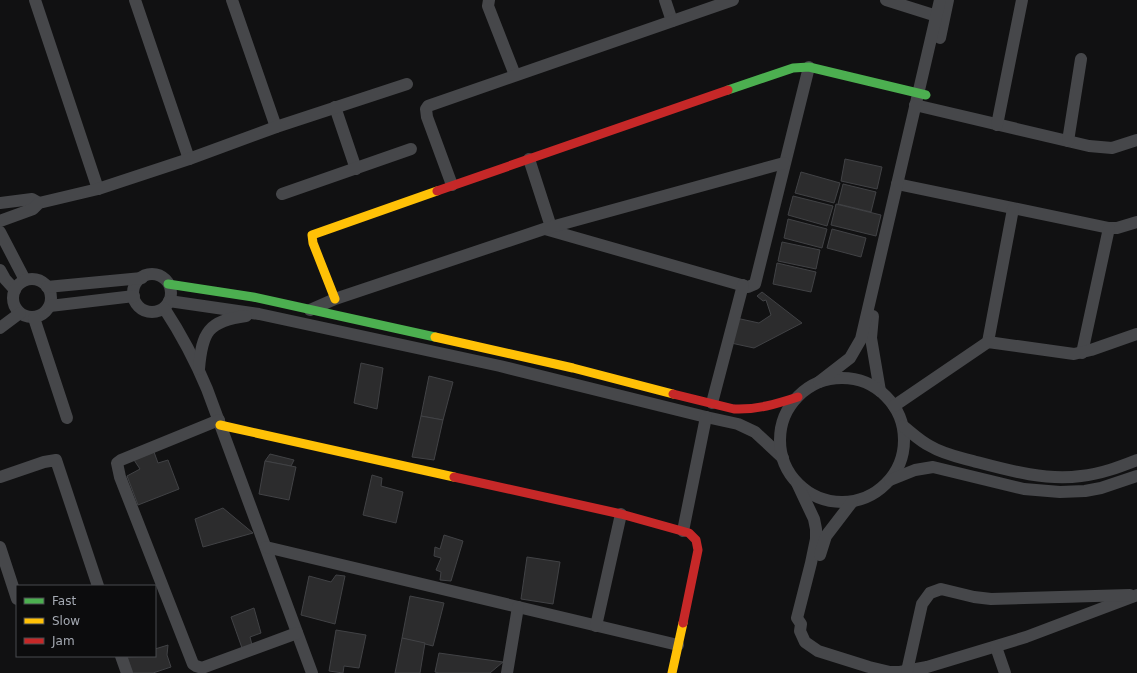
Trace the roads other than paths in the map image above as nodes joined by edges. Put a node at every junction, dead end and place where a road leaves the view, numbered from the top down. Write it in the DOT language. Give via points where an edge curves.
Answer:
graph roads {
  1 [pos="35,0"];
  2 [pos="135,0"];
  3 [pos="232,0"];
  4 [pos="489,0"];
  5 [pos="665,0"];
  6 [pos="733,0"];
  7 [pos="886,0"];
  8 [pos="940,0"];
  9 [pos="948,0"];
  10 [pos="1022,0"];
  11 [pos="940,17"];
  12 [pos="672,21"];
  13 [pos="1081,60"];
  14 [pos="809,67"];
  15 [pos="515,75"];
  16 [pos="407,84"];
  17 [pos="922,94"];
  18 [pos="919,106"];
  19 [pos="335,108"];
  20 [pos="997,125"];
  21 [pos="276,127"];
  22 [pos="1137,140"];
  23 [pos="1068,141"];
  24 [pos="411,149"];
  25 [pos="189,159"];
  26 [pos="529,159"];
  27 [pos="784,162"];
  28 [pos="356,168"];
  29 [pos="901,185"];
  30 [pos="452,186"];
  31 [pos="98,189"];
  32 [pos="282,194"];
  33 [pos="0,203"];
  34 [pos="39,204"];
  35 [pos="1013,209"];
  36 [pos="0,221"];
  37 [pos="1137,222"];
  38 [pos="547,228"];
  39 [pos="1109,228"];
  40 [pos="0,232"];
  41 [pos="0,270"];
  42 [pos="142,278"];
  43 [pos="25,280"];
  44 [pos="168,284"];
  45 [pos="743,286"];
  46 [pos="47,287"];
  47 [pos="15,290"];
  48 [pos="134,296"];
  49 [pos="253,297"];
  50 [pos="335,300"];
  51 [pos="167,304"];
  52 [pos="50,306"];
  53 [pos="310,310"];
  54 [pos="20,313"];
  55 [pos="255,313"];
  56 [pos="34,318"];
  57 [pos="0,328"];
  58 [pos="1137,334"];
  59 [pos="988,342"];
  60 [pos="1082,353"];
  61 [pos="199,370"];
  62 [pos="819,382"];
  63 [pos="880,391"];
  64 [pos="798,397"];
  65 [pos="712,403"];
  66 [pos="894,406"];
  67 [pos="706,417"];
  68 [pos="67,418"];
  69 [pos="220,422"];
  70 [pos="903,426"];
  71 [pos="783,458"];
  72 [pos="1137,460"];
  73 [pos="1137,476"];
  74 [pos="0,477"];
  75 [pos="890,480"];
  76 [pos="797,483"];
  77 [pos="852,502"];
  78 [pos="621,514"];
  79 [pos="683,531"];
  80 [pos="0,547"];
  81 [pos="266,547"];
  82 [pos="98,585"];
  83 [pos="1137,595"];
  84 [pos="16,596"];
  85 [pos="518,607"];
  86 [pos="800,624"];
  87 [pos="596,626"];
  88 [pos="297,633"];
  89 [pos="678,645"];
  90 [pos="996,647"];
  91 [pos="121,657"];
  92 [pos="907,671"];
  93 [pos="314,672"];
  94 [pos="127,673"];
  95 [pos="508,673"];
  96 [pos="672,673"];
  97 [pos="1005,673"];
  1 -- 31 [label="street"];
  2 -- 25 [label="street"];
  3 -- 21 [label="street"];
  4 -- 15 [label="street" via="488,6"];
  5 -- 12 [label="street"];
  6 -- 12 [label="street"];
  7 -- 11 [label="street"];
  8 -- 11 [label="street"];
  9 -- 11 [label="street"];
  10 -- 20 [label="street"];
  11 -- 17 [label="street"];
  12 -- 15 [label="street"];
  13 -- 23 [label="street"];
  14 -- 17 [label="street"];
  14 -- 26 [label="street" via="779,72"];
  14 -- 27 [label="street"];
  15 -- 30 [label="street" via="428,106 426,109 426,117"];
  16 -- 19 [label="street"];
  17 -- 18 [label="street"];
  18 -- 20 [label="street"];
  18 -- 29 [label="street"];
  19 -- 21 [label="street"];
  19 -- 28 [label="street"];
  20 -- 23 [label="street"];
  21 -- 25 [label="street"];
  22 -- 23 [label="street" via="1112,148"];
  24 -- 28 [label="street"];
  25 -- 31 [label="street"];
  26 -- 30 [label="street"];
  26 -- 38 [label="street"];
  27 -- 38 [label="street"];
  27 -- 45 [label="street" via="757,279 751,286"];
  28 -- 32 [label="street"];
  29 -- 35 [label="street"];
  29 -- 62 [label="street" via="860,339 850,358"];
  29 -- 63 [label="street" via="871,329"];
  30 -- 50 [label="street" via="312,235"];
  31 -- 34 [label="street"];
  33 -- 34 [label="street" via="32,199"];
  34 -- 36 [label="street" via="33,209"];
  35 -- 39 [label="street"];
  35 -- 59 [label="street"];
  37 -- 39 [label="street"];
  38 -- 45 [label="street"];
  38 -- 50 [label="street"];
  39 -- 60 [label="street"];
  40 -- 43 [label="street"];
  41 -- 47 [label="street"];
  42 -- 44 [label="street" via="147,275 159,276"];
  42 -- 46 [label="street"];
  42 -- 48 [label="street" via="135,286"];
  43 -- 46 [label="street" via="37,280"];
  43 -- 47 [label="street"];
  44 -- 49 [label="street"];
  44 -- 51 [label="street" via="171,295"];
  45 -- 65 [label="street"];
  46 -- 52 [label="street" via="50,292"];
  47 -- 54 [label="street" via="14,304"];
  48 -- 51 [label="street" via="136,303 145,311 158,311"];
  48 -- 52 [label="street"];
  49 -- 53 [label="street"];
  49 -- 55 [label="street"];
  50 -- 53 [label="street"];
  51 -- 55 [label="street"];
  51 -- 61 [label="street"];
  52 -- 56 [label="street"];
  53 -- 65 [label="street" via="535,359"];
  54 -- 56 [label="street"];
  54 -- 57 [label="street"];
  55 -- 61 [label="street" via="223,320 210,330 202,345"];
  55 -- 67 [label="street" via="500,366"];
  56 -- 68 [label="street"];
  58 -- 60 [label="street"];
  59 -- 60 [label="street"];
  59 -- 66 [label="street"];
  61 -- 69 [label="street"];
  62 -- 63 [label="street" via="851,378"];
  62 -- 64 [label="street"];
  63 -- 66 [label="street"];
  64 -- 65 [label="street" via="750,410"];
  64 -- 71 [label="street" via="782,426 780,436"];
  66 -- 70 [label="street"];
  67 -- 71 [label="street" via="738,424 755,432"];
  67 -- 79 [label="street"];
  69 -- 78 [label="street"];
  69 -- 81 [label="street"];
  69 -- 88 [label="street" via="121,460 117,463 120,477 193,664 202,668"];
  70 -- 72 [label="street" via="929,446 946,454 1031,474 1052,477 1081,476 1101,473"];
  70 -- 75 [label="street" via="901,460"];
  71 -- 76 [label="street"];
  73 -- 75 [label="street" via="1101,488 1060,492 1024,489 933,467 915,470"];
  74 -- 82 [label="street" via="51,460 57,461"];
  75 -- 77 [label="street" via="873,495"];
  76 -- 77 [label="street" via="806,491 828,501"];
  76 -- 86 [label="street" via="816,529 811,563 797,618"];
  77 -- 86 [label="street" via="823,543 804,620"];
  78 -- 79 [label="street"];
  78 -- 87 [label="street"];
  79 -- 89 [label="street" via="696,537 698,546"];
  80 -- 84 [label="street"];
  81 -- 85 [label="street"];
  81 -- 88 [label="street"];
  83 -- 90 [label="street"];
  83 -- 92 [label="street" via="991,599 941,589 930,593 922,604"];
  85 -- 87 [label="street"];
  85 -- 95 [label="street"];
  86 -- 92 [label="street" via="805,642 818,651 890,672"];
  87 -- 89 [label="street"];
  88 -- 93 [label="street"];
  89 -- 96 [label="street"];
  90 -- 92 [label="street"];
  90 -- 97 [label="street"];
  91 -- 94 [label="street"];
}
